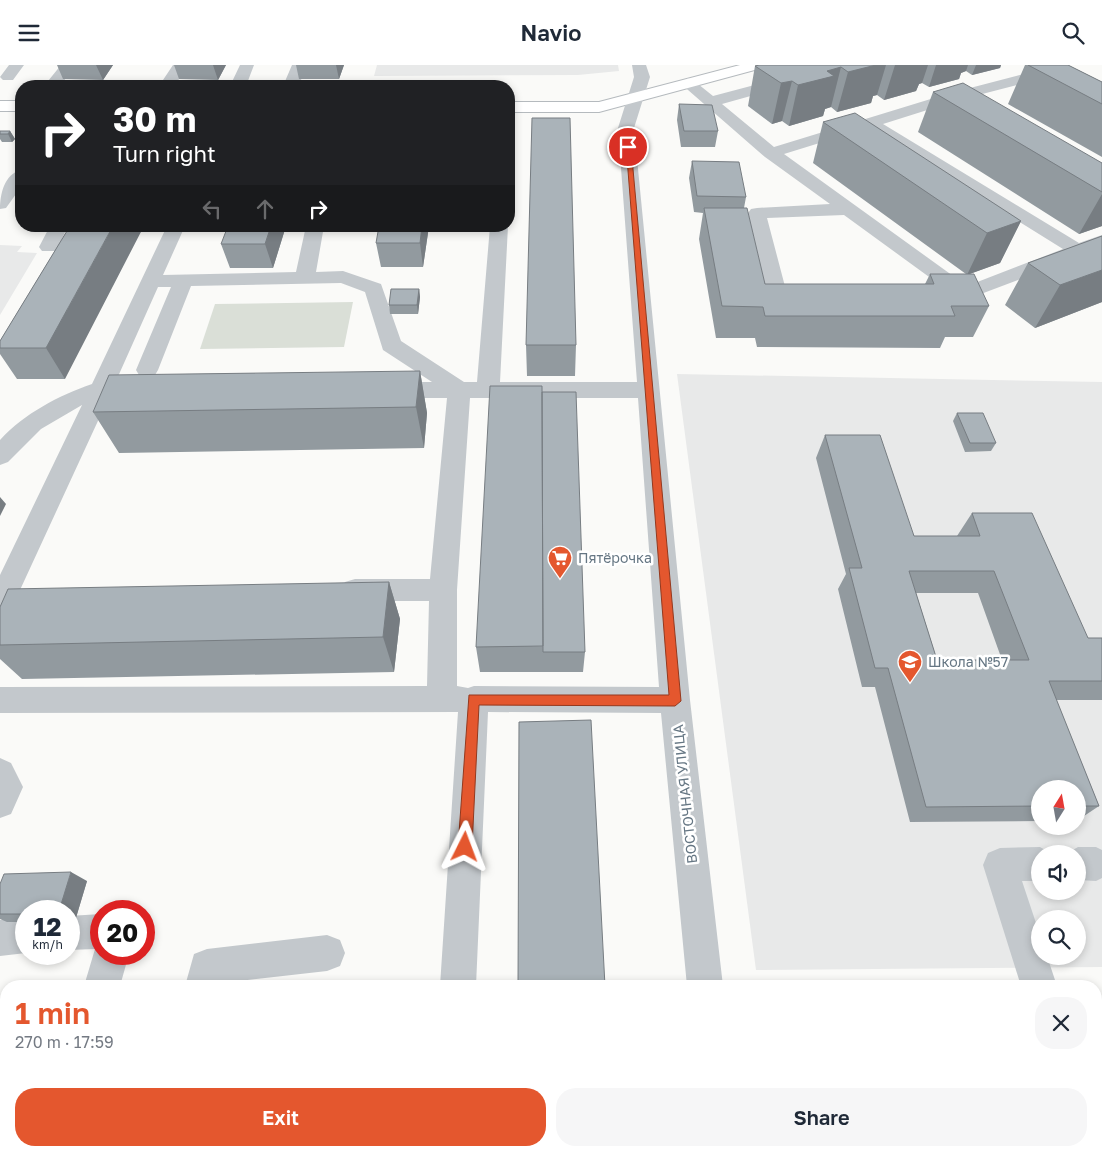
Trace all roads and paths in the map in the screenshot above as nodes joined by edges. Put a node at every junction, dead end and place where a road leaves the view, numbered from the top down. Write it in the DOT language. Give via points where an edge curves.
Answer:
graph roads {
  1 [pos="69,65"];
  2 [pos="180,65"];
  3 [pos="247,65"];
  4 [pos="299,65"];
  5 [pos="639,65"];
  6 [pos="757,65"];
  7 [pos="847,65"];
  8 [pos="1017,65"];
  9 [pos="1036,76"];
  10 [pos="57,80"];
  11 [pos="171,80"];
  12 [pos="241,80"];
  13 [pos="293,80"];
  14 [pos="688,83"];
  15 [pos="1052,85"];
  16 [pos="635,98"];
  17 [pos="712,102"];
  18 [pos="515,107"];
  19 [pos="871,123"];
  20 [pos="771,153"];
  21 [pos="15,183"];
  22 [pos="0,204"];
  23 [pos="848,209"];
  24 [pos="56,232"];
  25 [pos="173,232"];
  26 [pos="314,232"];
  27 [pos="499,232"];
  28 [pos="1102,241"];
  29 [pos="49,247"];
  30 [pos="1077,250"];
  31 [pos="305,278"];
  32 [pos="184,280"];
  33 [pos="151,281"];
  34 [pos="965,294"];
  35 [pos="936,295"];
  36 [pos="819,300"];
  37 [pos="147,370"];
  38 [pos="101,389"];
  39 [pos="160,389"];
  40 [pos="360,390"];
  41 [pos="459,390"];
  42 [pos="488,390"];
  43 [pos="648,390"];
  44 [pos="0,456"];
  45 [pos="35,589"];
  46 [pos="329,590"];
  47 [pos="443,590"];
  48 [pos="3,596"];
  49 [pos="442,699"];
  50 [pos="474,699"];
  51 [pos="0,700"];
  52 [pos="675,701"];
  53 [pos="0,773"];
  54 [pos="0,803"];
  55 [pos="1031,864"];
  56 [pos="15,937"];
  57 [pos="0,938"];
  58 [pos="327,953"];
  59 [pos="108,965"];
  60 [pos="104,980"];
  61 [pos="204,980"];
  62 [pos="458,980"];
  63 [pos="704,980"];
  64 [pos="1037,980"];
  1 -- 10 [label="street"];
  2 -- 11 [label="street"];
  3 -- 12 [label="street"];
  4 -- 13 [label="street"];
  5 -- 16 [label="street, ВОСТОЧНАЯ УЛИЦА" via="642,77"];
  6 -- 14 [label="main road"];
  7 -- 17 [label="street"];
  8 -- 9 [label="street"];
  9 -- 15 [label="street"];
  9 -- 19 [label="street" via="952,97"];
  14 -- 16 [label="main road"];
  14 -- 17 [label="street"];
  16 -- 18 [label="main road" via="599,107"];
  16 -- 43 [label="street, ВОСТОЧНАЯ УЛИЦА" via="626,128"];
  17 -- 20 [label="street"];
  19 -- 20 [label="street"];
  19 -- 30 [label="street"];
  20 -- 23 [label="street"];
  21 -- 22 [label="street"];
  23 -- 34 [label="street"];
  23 -- 36 [label="street" via="757,213 780,301"];
  24 -- 29 [label="street"];
  25 -- 33 [label="street"];
  26 -- 31 [label="street"];
  27 -- 42 [label="street"];
  28 -- 30 [label="street"];
  30 -- 34 [label="street"];
  31 -- 32 [label="street"];
  31 -- 41 [label="street" via="343,277 374,288 391,345"];
  32 -- 33 [label="street"];
  32 -- 37 [label="street"];
  33 -- 38 [label="street"];
  34 -- 35 [label="street"];
  38 -- 39 [label="street"];
  38 -- 44 [label="street" via="50,410 16,436"];
  38 -- 48 [label="street"];
  40 -- 41 [label="street"];
  41 -- 42 [label="street"];
  41 -- 47 [label="street"];
  42 -- 43 [label="street"];
  43 -- 52 [label="street, ВОСТОЧНАЯ УЛИЦА"];
  45 -- 48 [label="street"];
  46 -- 47 [label="street"];
  47 -- 49 [label="street"];
  49 -- 50 [label="street"];
  49 -- 51 [label="street"];
  50 -- 52 [label="street"];
  50 -- 62 [label="street"];
  52 -- 63 [label="street, ВОСТОЧНАЯ УЛИЦА"];
  53 -- 54 [label="street" via="7,787"];
  55 -- 64 [label="street" via="1000,865"];
  56 -- 57 [label="street"];
  58 -- 61 [label="street" via="207,967"];
  59 -- 60 [label="street"];
}
